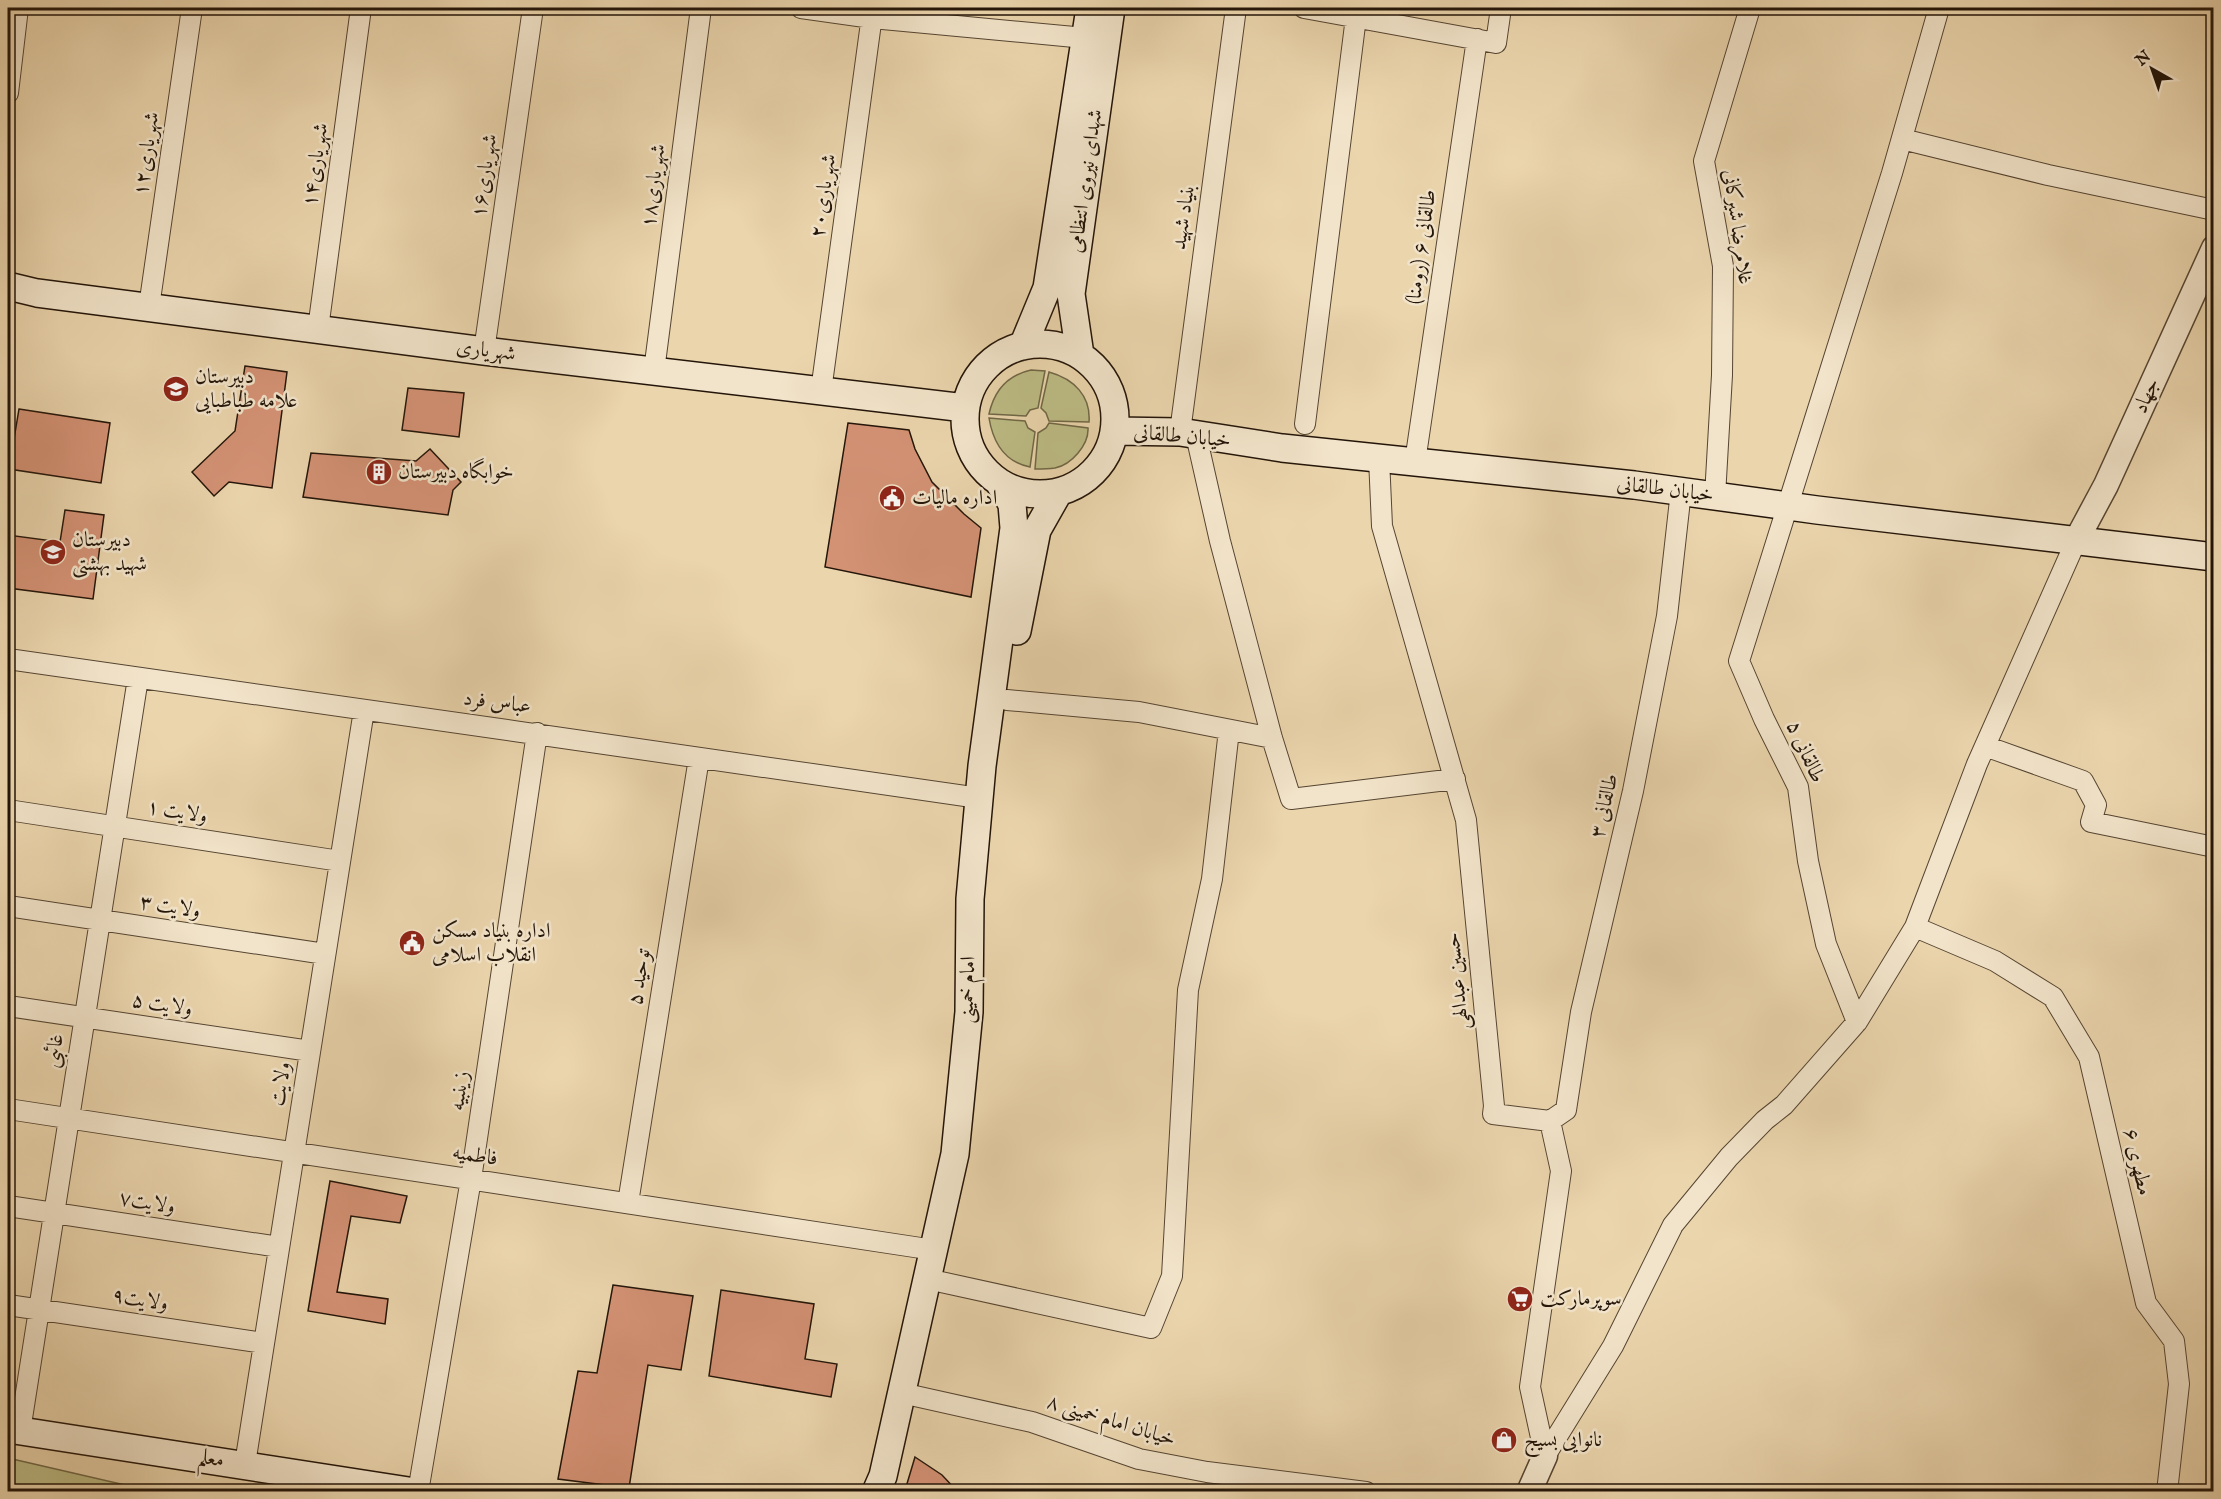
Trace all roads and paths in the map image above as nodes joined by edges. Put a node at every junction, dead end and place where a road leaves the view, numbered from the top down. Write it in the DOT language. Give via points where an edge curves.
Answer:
graph roads {
  1 [pos="18,8"];
  2 [pos="192,8"];
  3 [pos="361,8"];
  4 [pos="533,8"];
  5 [pos="701,8"];
  6 [pos="801,8"];
  7 [pos="1090,8"];
  8 [pos="1111,8"];
  9 [pos="1236,8"];
  10 [pos="1304,8"];
  11 [pos="1501,8"];
  12 [pos="1750,8"];
  13 [pos="1939,8"];
  14 [pos="873,13"];
  15 [pos="1356,17"];
  16 [pos="1084,38"];
  17 [pos="1477,39"];
  18 [pos="8,93"];
  19 [pos="1902,139"];
  20 [pos="2214,210"];
  21 [pos="2214,249"];
  22 [pos="8,286"];
  23 [pos="148,307"];
  24 [pos="318,329"];
  25 [pos="1023,346"];
  26 [pos="484,351"];
  27 [pos="1080,355"];
  28 [pos="654,372"];
  29 [pos="821,391"];
  30 [pos="965,408"];
  31 [pos="1305,424"];
  32 [pos="1115,431"];
  33 [pos="1188,434"];
  34 [pos="1379,458"];
  35 [pos="1415,462"];
  36 [pos="1000,484"];
  37 [pos="1681,491"];
  38 [pos="1058,493"];
  39 [pos="1715,496"];
  40 [pos="1786,505"];
  41 [pos="2076,541"];
  42 [pos="2214,558"];
  43 [pos="8,659"];
  44 [pos="138,678"];
  45 [pos="1007,700"];
  46 [pos="364,710"];
  47 [pos="1229,730"];
  48 [pos="537,733"];
  49 [pos="1272,738"];
  50 [pos="1985,746"];
  51 [pos="699,758"];
  52 [pos="1455,779"];
  53 [pos="979,798"];
  54 [pos="8,810"];
  55 [pos="114,826"];
  56 [pos="2214,847"];
  57 [pos="340,861"];
  58 [pos="8,906"];
  59 [pos="100,920"];
  60 [pos="1915,927"];
  61 [pos="325,954"];
  62 [pos="8,1005"];
  63 [pos="84,1017"];
  64 [pos="1857,1022"];
  65 [pos="310,1051"];
  66 [pos="8,1109"];
  67 [pos="69,1118"];
  68 [pos="1550,1121"];
  69 [pos="294,1153"];
  70 [pos="471,1179"];
  71 [pos="628,1203"];
  72 [pos="8,1206"];
  73 [pos="54,1213"];
  74 [pos="279,1247"];
  75 [pos="934,1250"];
  76 [pos="941,1282"];
  77 [pos="8,1305"];
  78 [pos="39,1309"];
  79 [pos="264,1343"];
  80 [pos="915,1396"];
  81 [pos="14,1430"];
  82 [pos="1545,1455"];
  83 [pos="245,1464"];
  84 [pos="416,1491"];
  85 [pos="876,1491"];
  86 [pos="898,1491"];
  87 [pos="1366,1491"];
  88 [pos="1529,1491"];
  89 [pos="2168,1491"];
  1 -- 18 [label="street"];
  2 -- 23 [label="street, شهریاری۱۲"];
  3 -- 24 [label="street, شهریاری۱۴"];
  4 -- 26 [label="street, شهریاری۱۶"];
  5 -- 28 [label="street, شهریاری۱۸"];
  6 -- 14 [label="street"];
  7 -- 16 [label="main road, شهدای نیروی انتظامی"];
  8 -- 27 [label="main road, شهدای نیروی انتظامی" via="1071,294"];
  9 -- 33 [label="street, بنیاد شهید"];
  10 -- 15 [label="street"];
  11 -- 17 [label="street" via="1496,43"];
  12 -- 39 [label="street, غلامرضا شیرکانی" via="1704,161 1723,266"];
  13 -- 19 [label="street, طالقانی ۵"];
  14 -- 16 [label="street"];
  14 -- 29 [label="street, شهریاری۲۰"];
  15 -- 17 [label="street"];
  15 -- 31 [label="street"];
  16 -- 25 [label="main road, شهدای نیروی انتظامی" via="1047,288"];
  17 -- 35 [label="street, طالقانی ۶ (رومنا)"];
  19 -- 20 [label="street"];
  19 -- 40 [label="street, طالقانی ۵"];
  21 -- 41 [label="street, جهاد" via="2106,485"];
  22 -- 23 [label="main road, شهریاری"];
  23 -- 24 [label="main road, شهریاری"];
  24 -- 26 [label="main road, شهریاری"];
  25 -- 27 [label="main road" via="1053,345"];
  25 -- 30 [label="main road" via="996,358 976,380"];
  26 -- 28 [label="main road, شهریاری"];
  27 -- 32 [label="main road" via="1102,375 1114,402"];
  28 -- 29 [label="main road, شهریاری"];
  29 -- 30 [label="main road, شهریاری"];
  30 -- 36 [label="main road" via="966,437 979,464"];
  32 -- 33 [label="main road, خیابان طالقانی"];
  32 -- 38 [label="main road" via="1105,459 1085,481"];
  33 -- 34 [label="main road, خیابان طالقانی"];
  33 -- 49 [label="street"];
  34 -- 35 [label="main road, خیابان طالقانی"];
  34 -- 52 [label="street, حسین عبدالهی" via="1382,526"];
  35 -- 37 [label="main road, خیابان طالقانی"];
  36 -- 38 [label="main road" via="1028,494"];
  36 -- 53 [label="main road, امام خمینی" via="1012,504 1014,528"];
  37 -- 39 [label="main road, خیابان طالقانی"];
  37 -- 68 [label="street, طالقانی ۳" via="1667,616 1633,791 1581,1012 1566,1110"];
  38 -- 45 [label="main road, امام خمینی" via="1036,530"];
  39 -- 40 [label="main road, خیابان طالقانی"];
  40 -- 41 [label="main road, خیابان طالقانی"];
  40 -- 64 [label="street, طالقانی ۵" via="1739,661 1798,787 1808,861 1826,944"];
  41 -- 42 [label="main road, خیابان طالقانی"];
  41 -- 50 [label="street"];
  43 -- 44 [label="street, عباس فرد"];
  44 -- 46 [label="street, عباس فرد"];
  44 -- 55 [label="street, غائبی"];
  45 -- 47 [label="street" via="1139,712"];
  45 -- 76 [label="main road, امام خمینی" via="997,769 988,887 986,1013 972,1156"];
  46 -- 48 [label="street, عباس فرد"];
  46 -- 57 [label="street, ولایت"];
  47 -- 49 [label="street"];
  47 -- 76 [label="street" via="1212,879 1188,990 1172,1275 1151,1329"];
  48 -- 51 [label="street, عباس فرد"];
  48 -- 70 [label="street, زینبیه"];
  49 -- 52 [label="street" via="1291,799"];
  50 -- 56 [label="street" via="2083,781 2096,805 2091,822"];
  50 -- 60 [label="street"];
  51 -- 53 [label="street, عباس فرد"];
  51 -- 71 [label="street, توحید ۵"];
  52 -- 68 [label="street, حسین عبدالهی" via="1467,820 1493,1114"];
  53 -- 75 [label="main road, امام خمینی" via="970,899 969,1012 956,1142"];
  54 -- 55 [label="street, ولایت ۱"];
  55 -- 57 [label="street, ولایت ۱"];
  55 -- 59 [label="street, غائبی"];
  57 -- 61 [label="street, ولایت"];
  58 -- 59 [label="street, ولایت ۳"];
  59 -- 61 [label="street, ولایت ۳"];
  59 -- 63 [label="street, غائبی"];
  60 -- 64 [label="street"];
  60 -- 89 [label="street, مطهری ۶" via="1995,961 2052,997 2089,1057 2146,1303 2174,1341 2179,1384"];
  61 -- 65 [label="street, ولایت"];
  62 -- 63 [label="street, ولایت ۵"];
  63 -- 65 [label="street, ولایت ۵"];
  63 -- 67 [label="street, غائبی"];
  64 -- 82 [label="street" via="1784,1105 1729,1157 1672,1226 1613,1346"];
  65 -- 69 [label="street, ولایت"];
  66 -- 67 [label="street, فاطمیه"];
  67 -- 69 [label="street, فاطمیه"];
  67 -- 73 [label="street, غائبی"];
  68 -- 82 [label="street" via="1561,1171 1530,1387"];
  69 -- 70 [label="street, فاطمیه"];
  69 -- 74 [label="street, ولایت"];
  70 -- 71 [label="street, فاطمیه"];
  70 -- 84 [label="street, زینبیه"];
  71 -- 75 [label="street, فاطمیه"];
  72 -- 73 [label="street, ولایت۷"];
  73 -- 74 [label="street, ولایت۷"];
  73 -- 78 [label="street, غائبی"];
  74 -- 79 [label="street, ولایت"];
  75 -- 85 [label="main road, امام خمینی" via="883,1476"];
  76 -- 80 [label="main road, امام خمینی"];
  77 -- 78 [label="street, ولایت۹"];
  78 -- 79 [label="street, ولایت۹"];
  78 -- 81 [label="street, غائبی"];
  79 -- 83 [label="street, ولایت"];
  80 -- 86 [label="main road, امام خمینی"];
  80 -- 87 [label="street, خیابان امام خمینی ۸" via="1032,1422 1139,1459 1207,1472"];
  81 -- 83 [label="main road, معلم"];
  82 -- 88 [label="street"];
  83 -- 84 [label="main road, معلم"];
}
